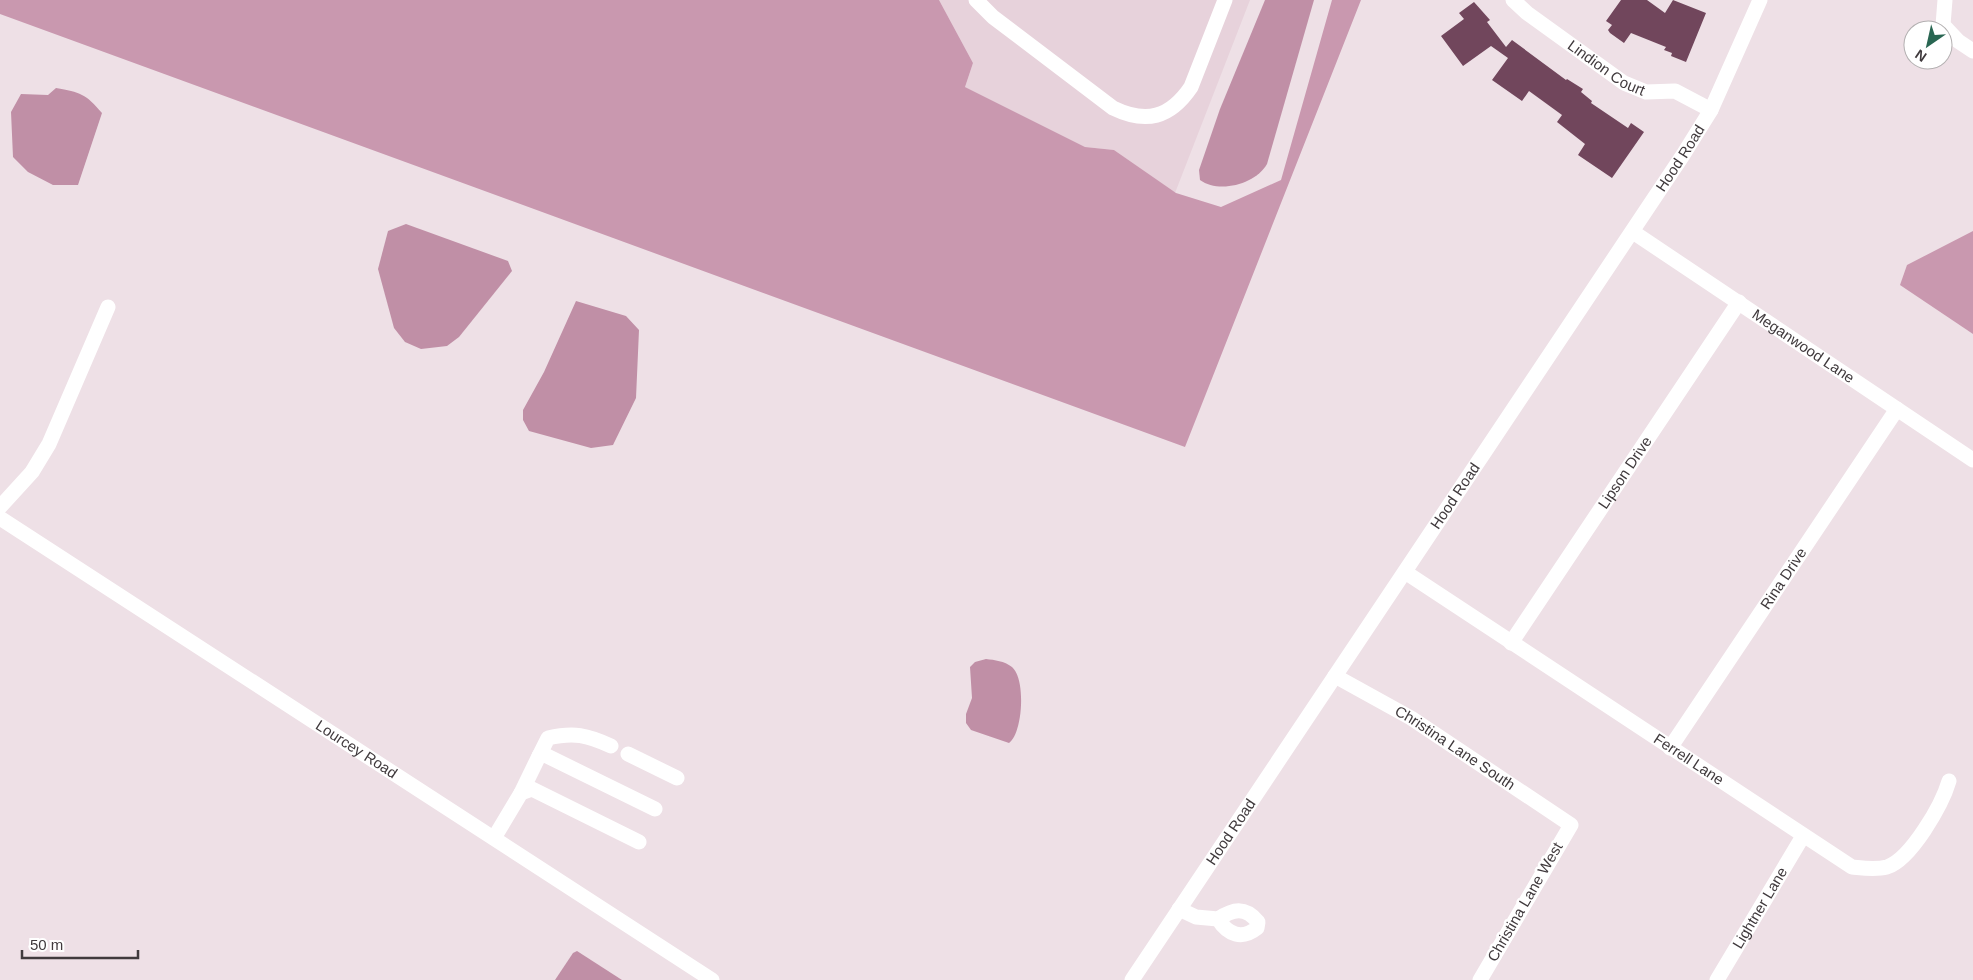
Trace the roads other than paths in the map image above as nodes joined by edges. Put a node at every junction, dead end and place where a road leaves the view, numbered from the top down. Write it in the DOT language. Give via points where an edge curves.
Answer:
graph roads {
  1 [pos="976,0"];
  2 [pos="1225,0"];
  3 [pos="1514,0"];
  4 [pos="1760,0"];
  5 [pos="1945,0"];
  6 [pos="1973,51"];
  7 [pos="1711,110"];
  8 [pos="1633,232"];
  9 [pos="1739,302"];
  10 [pos="108,307"];
  11 [pos="1897,409"];
  12 [pos="1973,460"];
  13 [pos="0,507"];
  14 [pos="0,518"];
  15 [pos="1405,572"];
  16 [pos="1511,643"];
  17 [pos="1335,676"];
  18 [pos="612,746"];
  19 [pos="1670,748"];
  20 [pos="628,754"];
  21 [pos="539,756"];
  22 [pos="677,778"];
  23 [pos="1949,781"];
  24 [pos="521,793"];
  25 [pos="655,809"];
  26 [pos="1571,825"];
  27 [pos="1803,836"];
  28 [pos="494,838"];
  29 [pos="639,842"];
  30 [pos="1179,909"];
  31 [pos="1218,919"];
  32 [pos="712,980"];
  33 [pos="1132,980"];
  34 [pos="1480,980"];
  35 [pos="1717,980"];
  1 -- 2 [label="street" via="993,17 1113,108 1145,118 1171,109 1191,87"];
  3 -- 7 [label="street, Lindion Court" via="1527,13 1624,83 1646,92 1675,91"];
  4 -- 7 [label="street, Hood Road"];
  5 -- 6 [label="street" via="1943,25"];
  7 -- 8 [label="street, Hood Road"];
  8 -- 9 [label="street, Meganwood Lane"];
  8 -- 15 [label="street, Hood Road"];
  9 -- 11 [label="street, Meganwood Lane"];
  9 -- 16 [label="street, Lipson Drive"];
  10 -- 13 [label="street" via="49,444 32,472"];
  11 -- 12 [label="street, Meganwood Lane"];
  11 -- 19 [label="street, Rina Drive"];
  14 -- 28 [label="street, Lourcey Road"];
  15 -- 16 [label="street, Ferrell Lane"];
  15 -- 17 [label="street, Hood Road"];
  16 -- 19 [label="street, Ferrell Lane"];
  17 -- 26 [label="street, Christina Lane South" via="1411,718"];
  17 -- 30 [label="street, Hood Road"];
  18 -- 21 [label="street" via="592,737 569,733 548,738"];
  19 -- 27 [label="street, Ferrell Lane"];
  20 -- 22 [label="street"];
  21 -- 24 [label="street"];
  21 -- 25 [label="street" via="545,755"];
  23 -- 27 [label="street, Ferrell Lane" via="1942,800 1910,848 1903,857 1887,866 1852,867"];
  24 -- 28 [label="street"];
  24 -- 29 [label="street" via="532,789"];
  26 -- 34 [label="street, Christina Lane West"];
  27 -- 35 [label="street, Lightner Lane"];
  28 -- 32 [label="street, Lourcey Road"];
  30 -- 31 [label="street" via="1196,917"];
  30 -- 33 [label="street, Hood Road"];
}
